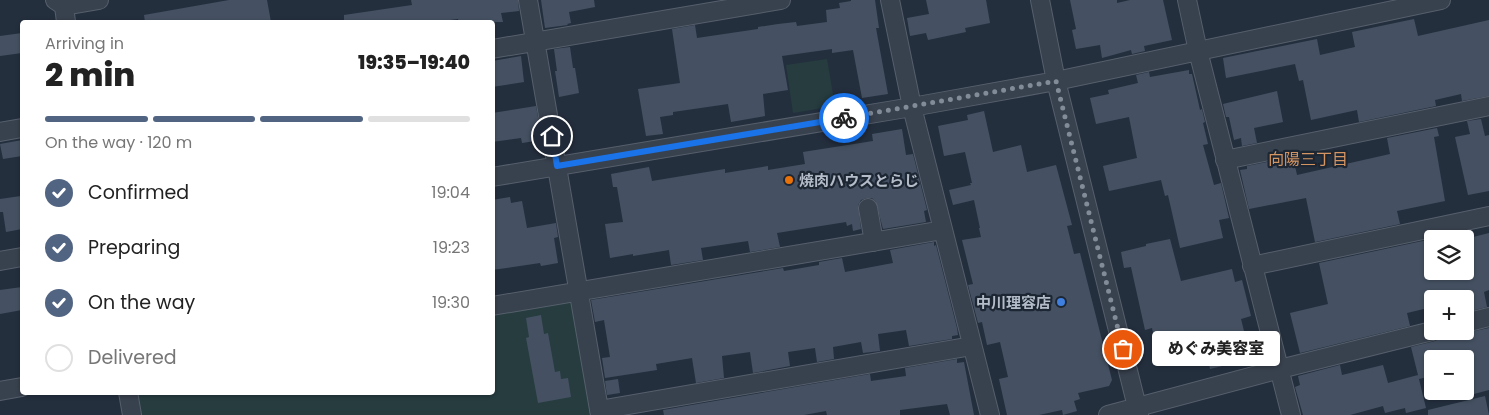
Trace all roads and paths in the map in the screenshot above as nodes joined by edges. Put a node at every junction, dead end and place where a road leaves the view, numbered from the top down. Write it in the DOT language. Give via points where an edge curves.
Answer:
graph roads {
  1 [pos="99,0"];
  2 [pos="528,0"];
  3 [pos="775,0"];
  4 [pos="890,0"];
  5 [pos="1040,0"];
  6 [pos="1187,0"];
  7 [pos="1441,0"];
  8 [pos="1368,7"];
  9 [pos="62,10"];
  10 [pos="535,42"];
  11 [pos="495,49"];
  12 [pos="1198,51"];
  13 [pos="1056,81"];
  14 [pos="1489,106"];
  15 [pos="912,107"];
  16 [pos="20,128"];
  17 [pos="0,132"];
  18 [pos="1225,160"];
  19 [pos="557,166"];
  20 [pos="495,176"];
  21 [pos="868,208"];
  22 [pos="1489,216"];
  23 [pos="943,230"];
  24 [pos="874,242"];
  25 [pos="20,257"];
  26 [pos="0,261"];
  27 [pos="1252,266"];
  28 [pos="578,292"];
  29 [pos="495,306"];
  30 [pos="1489,317"];
  31 [pos="1474,321"];
  32 [pos="1424,333"];
  33 [pos="972,346"];
  34 [pos="1280,368"];
  35 [pos="20,387"];
  36 [pos="0,391"];
  37 [pos="129,395"];
  38 [pos="1138,411"];
  39 [pos="599,412"];
  40 [pos="132,415"];
  41 [pos="990,415"];
  42 [pos="1108,415"];
  43 [pos="1291,415"];
  1 -- 9 [label="street"];
  2 -- 10 [label="street"];
  3 -- 10 [label="street"];
  4 -- 15 [label="street"];
  5 -- 13 [label="street"];
  6 -- 12 [label="street"];
  7 -- 8 [label="street"];
  8 -- 12 [label="street"];
  10 -- 11 [label="street"];
  10 -- 19 [label="street"];
  12 -- 13 [label="street"];
  12 -- 18 [label="street"];
  13 -- 15 [label="street"];
  13 -- 38 [label="street"];
  14 -- 18 [label="street"];
  15 -- 19 [label="street"];
  15 -- 23 [label="street"];
  16 -- 17 [label="street"];
  18 -- 27 [label="street"];
  19 -- 20 [label="street"];
  19 -- 28 [label="street"];
  21 -- 24 [label="street"];
  22 -- 27 [label="street"];
  23 -- 24 [label="street"];
  23 -- 33 [label="street"];
  24 -- 28 [label="street"];
  25 -- 26 [label="street"];
  27 -- 34 [label="street"];
  28 -- 29 [label="street"];
  28 -- 39 [label="street"];
  30 -- 31 [label="street"];
  32 -- 34 [label="street"];
  33 -- 39 [label="street"];
  33 -- 41 [label="street"];
  34 -- 38 [label="street"];
  34 -- 43 [label="street"];
  35 -- 36 [label="street"];
  37 -- 40 [label="street"];
  38 -- 42 [label="street"];
}
